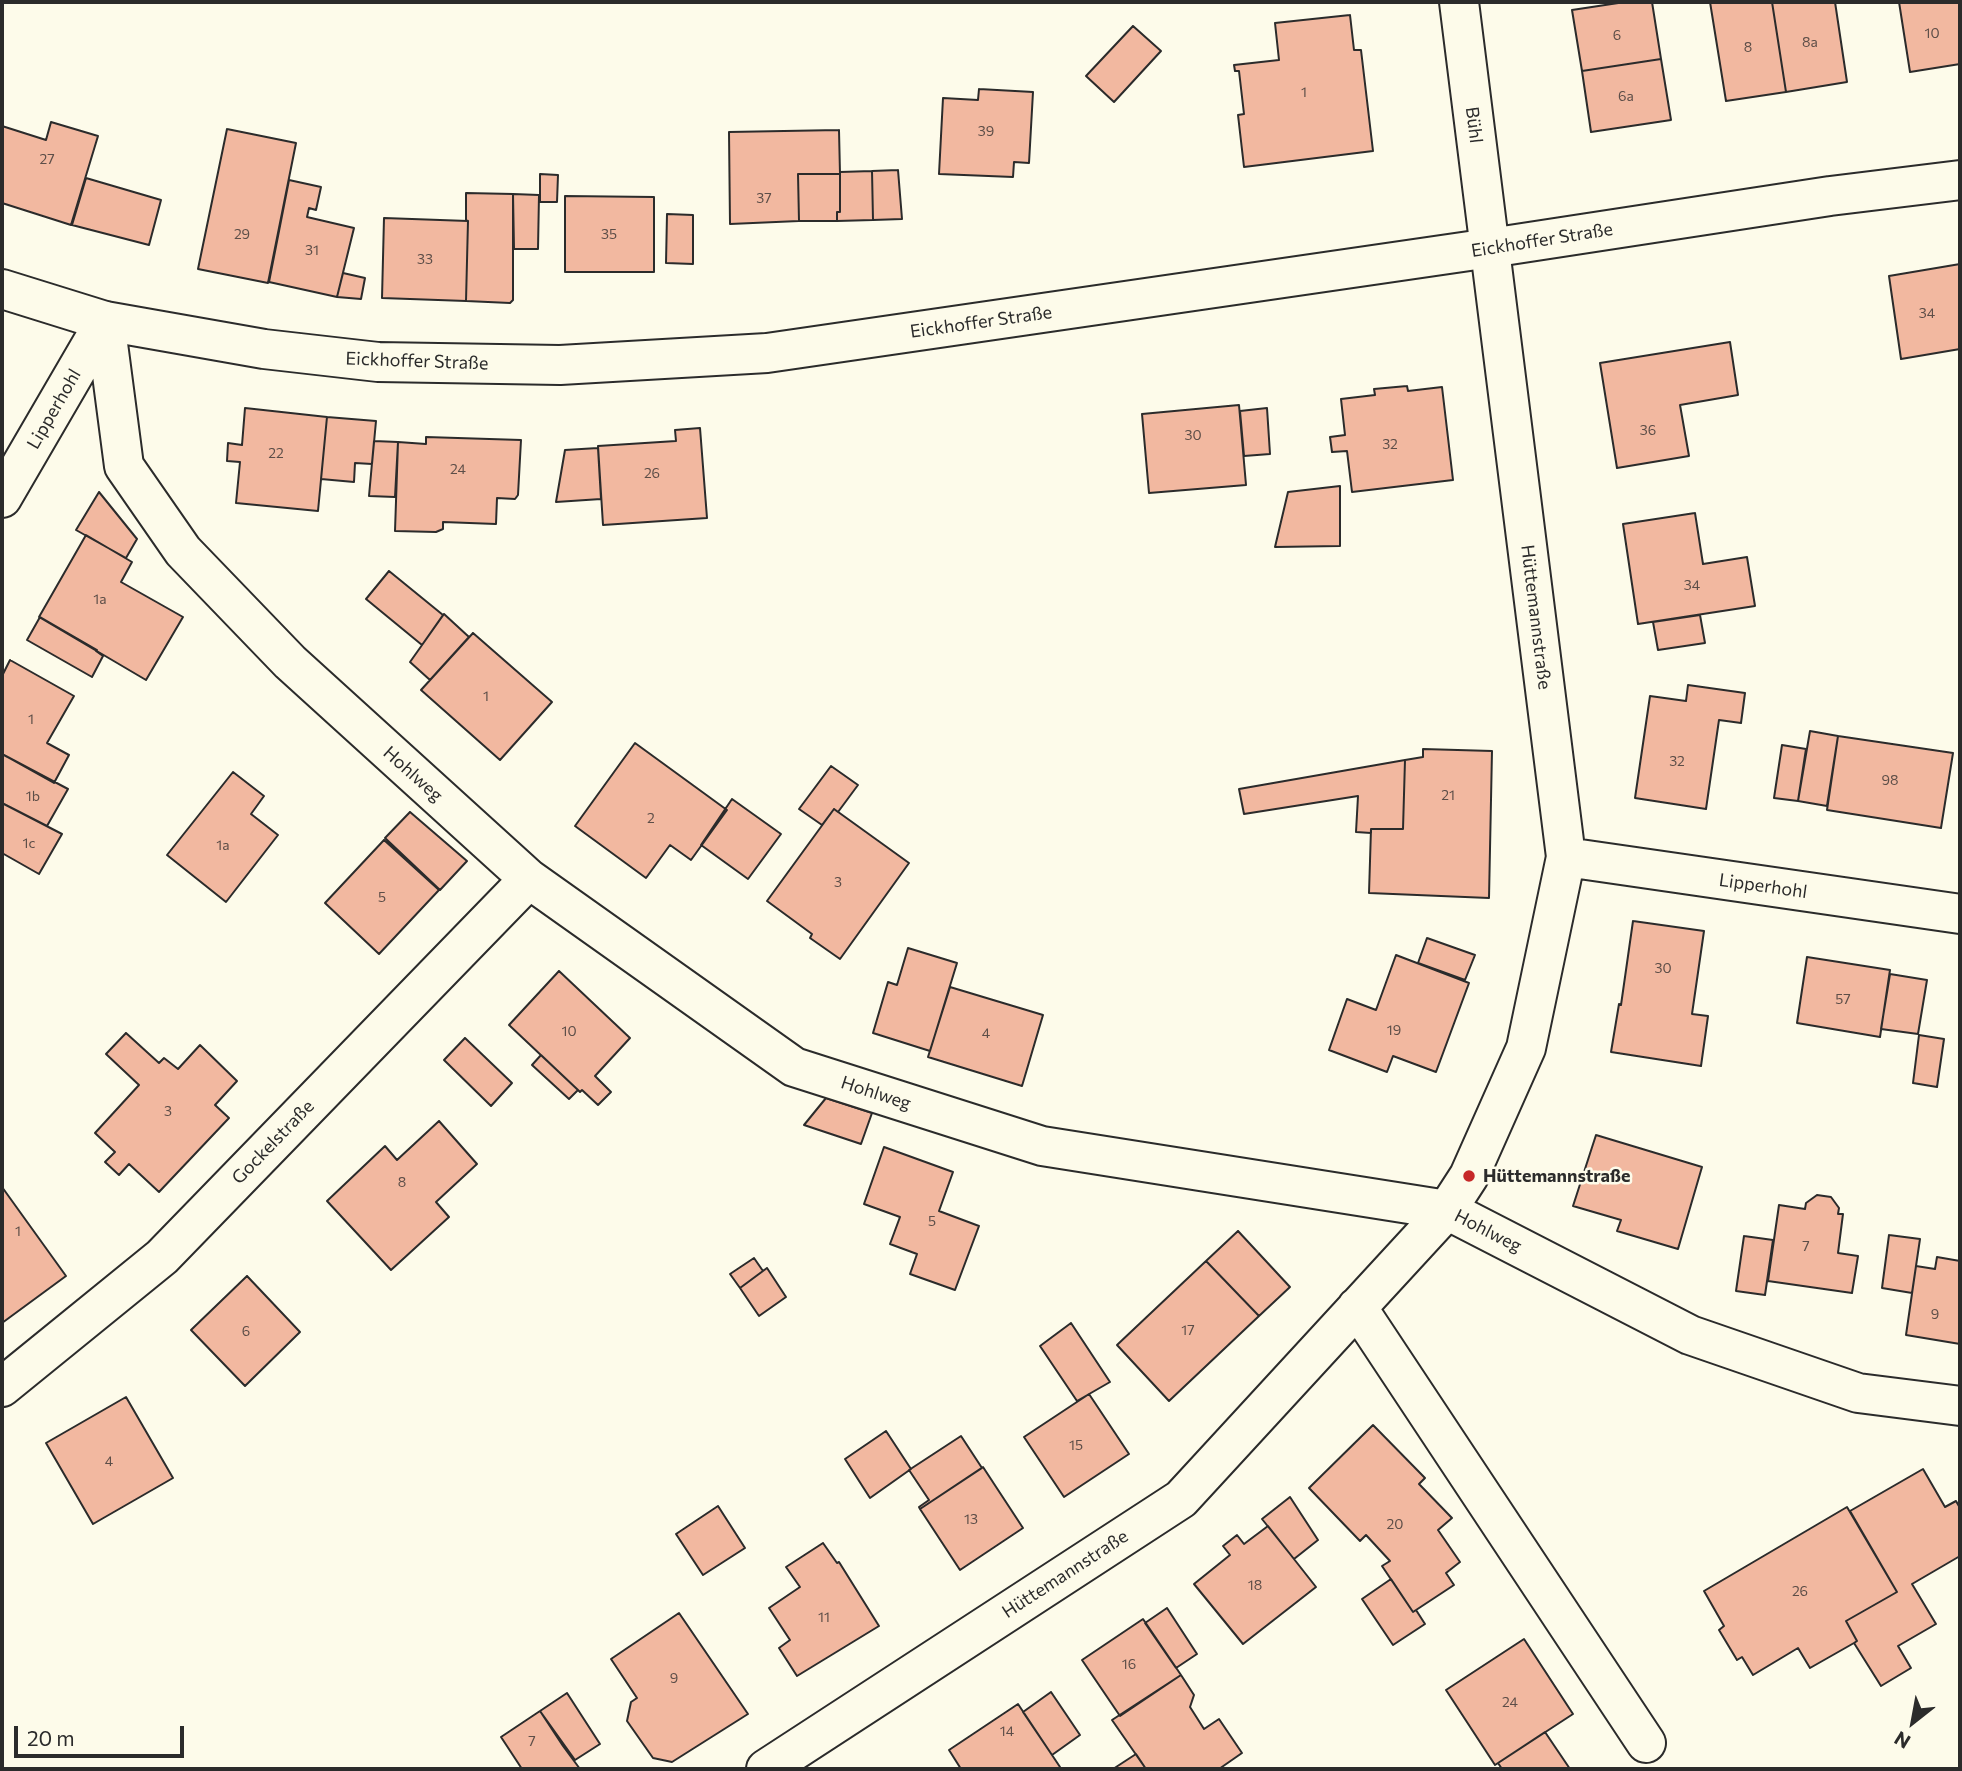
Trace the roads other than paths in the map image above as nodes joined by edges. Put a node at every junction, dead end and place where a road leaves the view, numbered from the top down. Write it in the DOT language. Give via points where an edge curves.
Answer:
graph roads {
  1 [pos="1459,2"];
  2 [pos="1960,180"];
  3 [pos="1490,248"];
  4 [pos="2,289"];
  5 [pos="105,321"];
  6 [pos="2,498"];
  7 [pos="1566,857"];
  8 [pos="529,879"];
  9 [pos="1960,914"];
  10 [pos="1447,1210"];
  11 [pos="1357,1307"];
  12 [pos="2,1387"];
  13 [pos="1960,1406"];
  14 [pos="1646,1743"];
  15 [pos="766,1769"];
  1 -- 3 [label="street, Bühl"];
  2 -- 3 [label="street, Eickhoffer Straße"];
  3 -- 5 [label="street, Eickhoffer Straße" via="767,353 560,365 378,362 264,349"];
  3 -- 7 [label="street, Hüttemannstraße"];
  4 -- 5 [label="street, Eickhoffer Straße"];
  5 -- 6 [label="street, Lipperhohl"];
  5 -- 8 [label="street, Hohlweg" via="124,466 183,551 290,662"];
  7 -- 9 [label="street, Lipperhohl"];
  7 -- 10 [label="street, Hüttemannstraße" via="1526,1048 1469,1176"];
  8 -- 10 [label="street, Hohlweg" via="794,1067 1042,1146"];
  8 -- 12 [label="street, Gockelstraße" via="162,1257"];
  10 -- 11 [label="street, Hüttemannstraße"];
  10 -- 13 [label="street, Hohlweg" via="1690,1335 1858,1393"];
  11 -- 14 [label="street"];
  11 -- 15 [label="street, Hüttemannstraße" via="1181,1499"];
}
